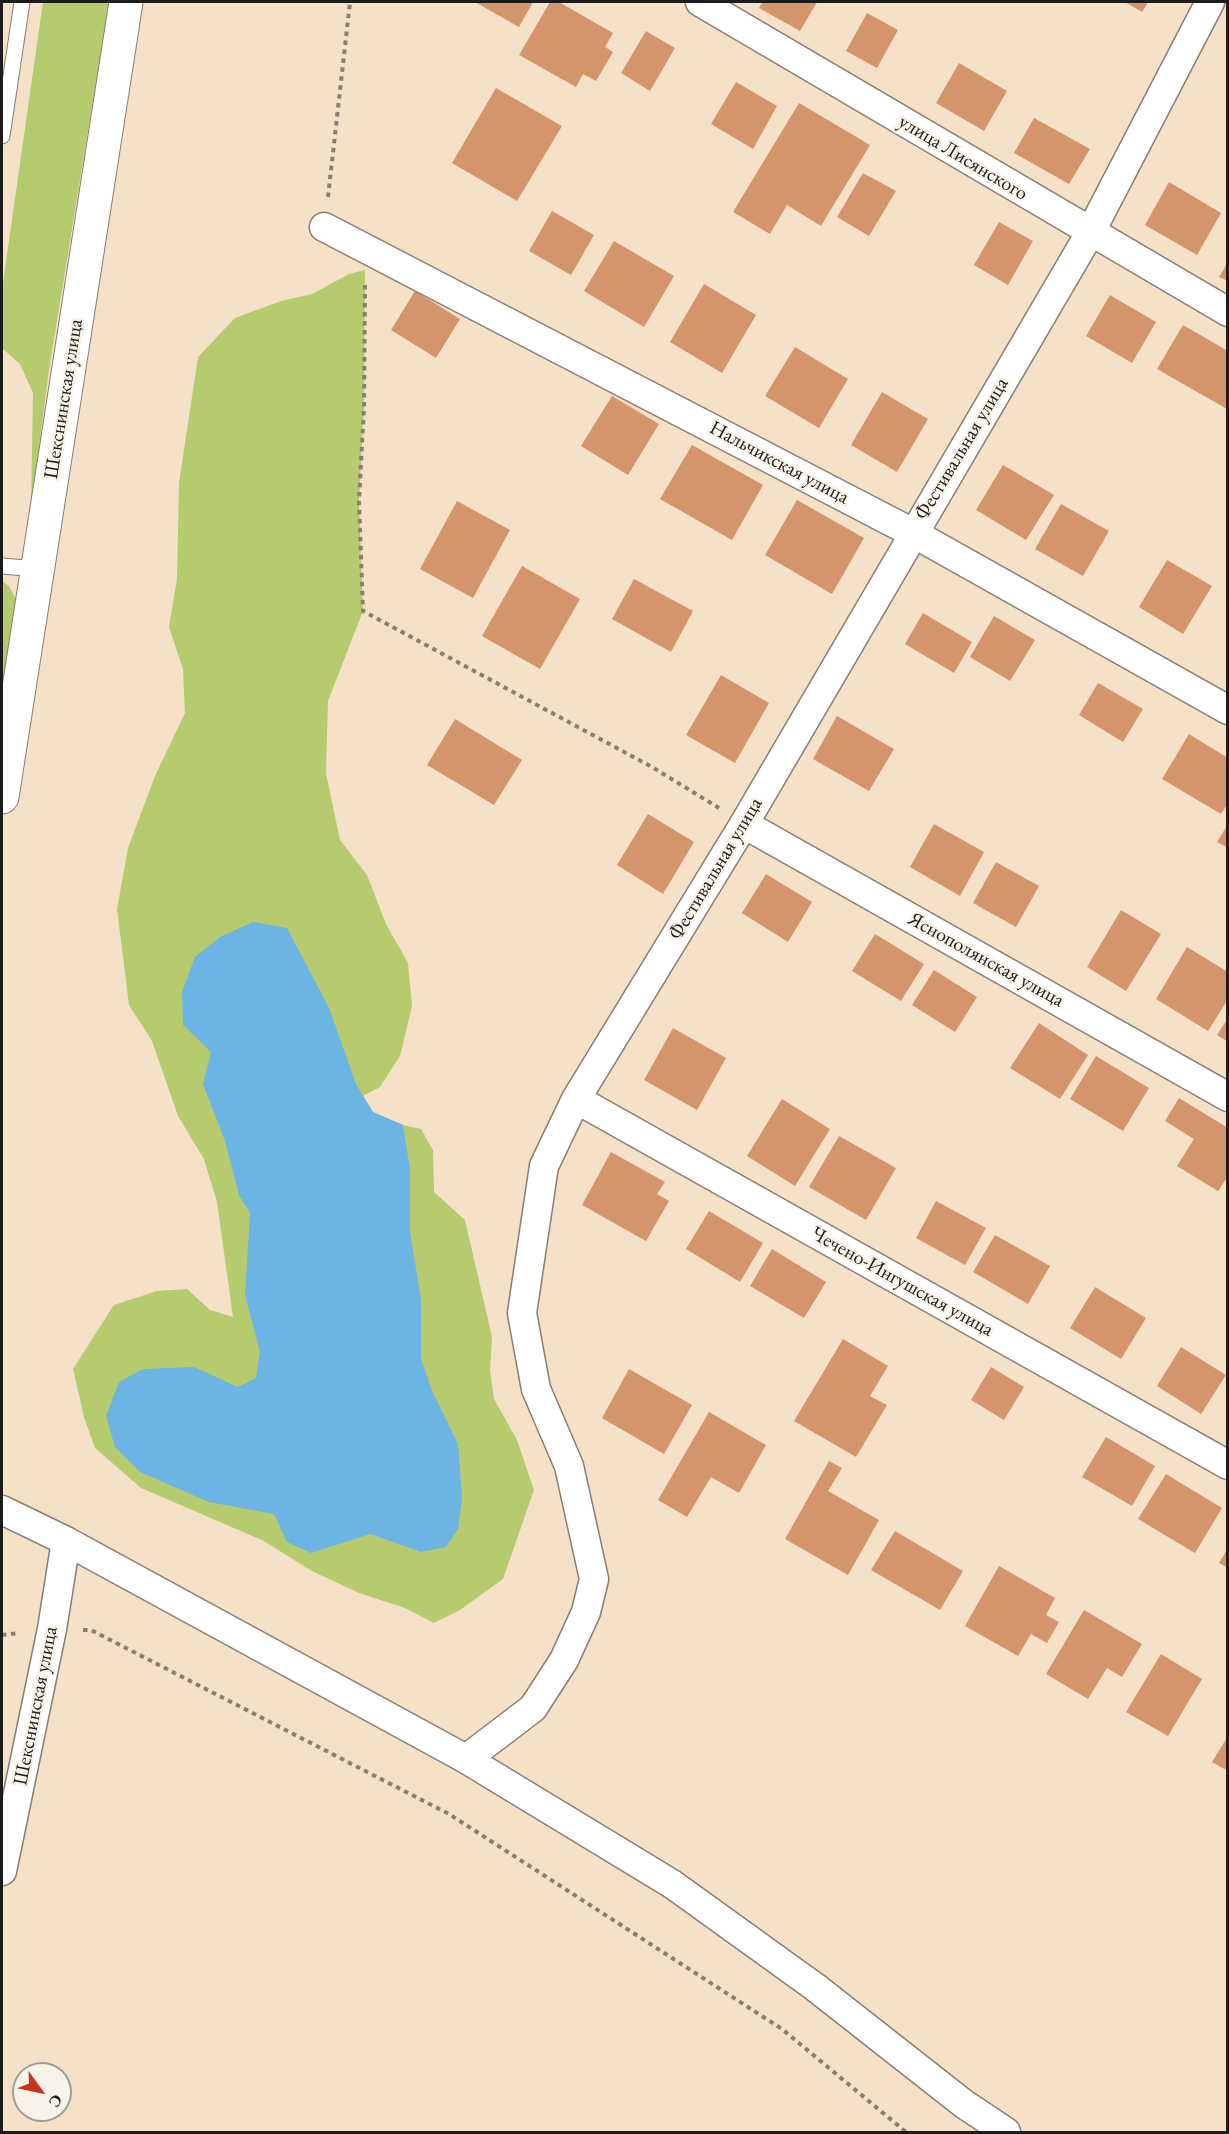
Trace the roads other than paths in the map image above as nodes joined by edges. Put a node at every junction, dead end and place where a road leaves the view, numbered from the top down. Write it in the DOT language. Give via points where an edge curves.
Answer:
graph roads {
  1 [pos="22,2"];
  2 [pos="126,2"];
  3 [pos="700,2"];
  4 [pos="1210,2"];
  5 [pos="2,136"];
  6 [pos="324,227"];
  7 [pos="1090,233"];
  8 [pos="1227,312"];
  9 [pos="913,533"];
  10 [pos="2,566"];
  11 [pos="37,569"];
  12 [pos="1227,710"];
  13 [pos="2,797"];
  14 [pos="744,824"];
  15 [pos="1227,1097"];
  16 [pos="576,1099"];
  17 [pos="1227,1465"];
  18 [pos="2,1510"];
  19 [pos="66,1540"];
  20 [pos="466,1759"];
  21 [pos="2,1871"];
  22 [pos="1006,2133"];
  1 -- 5 [label="lane"];
  2 -- 11 [label="street, Шекснинская улица"];
  3 -- 7 [label="street, улица Лисянского"];
  4 -- 7 [label="street, Фестивальная улица"];
  6 -- 9 [label="street, Нальчикская улица"];
  7 -- 8 [label="street, улица Лисянского"];
  7 -- 9 [label="street, Фестивальная улица"];
  9 -- 12 [label="street, Нальчикская улица"];
  9 -- 14 [label="street, Фестивальная улица"];
  10 -- 11 [label="lane"];
  11 -- 13 [label="street, Шекснинская улица"];
  14 -- 15 [label="street, Яснополянская улица"];
  14 -- 16 [label="street, Фестивальная улица"];
  16 -- 17 [label="street, Чечено-Ингушская улица"];
  16 -- 20 [label="street, Фестивальная улица" via="544,1166 522,1313 536,1389 569,1466 594,1579 586,1612 564,1660 533,1708"];
  18 -- 19 [label="street"];
  19 -- 20 [label="street"];
  19 -- 21 [label="street, Шекснинская улица" via="52,1629"];
  20 -- 22 [label="street" via="672,1884"];
}
